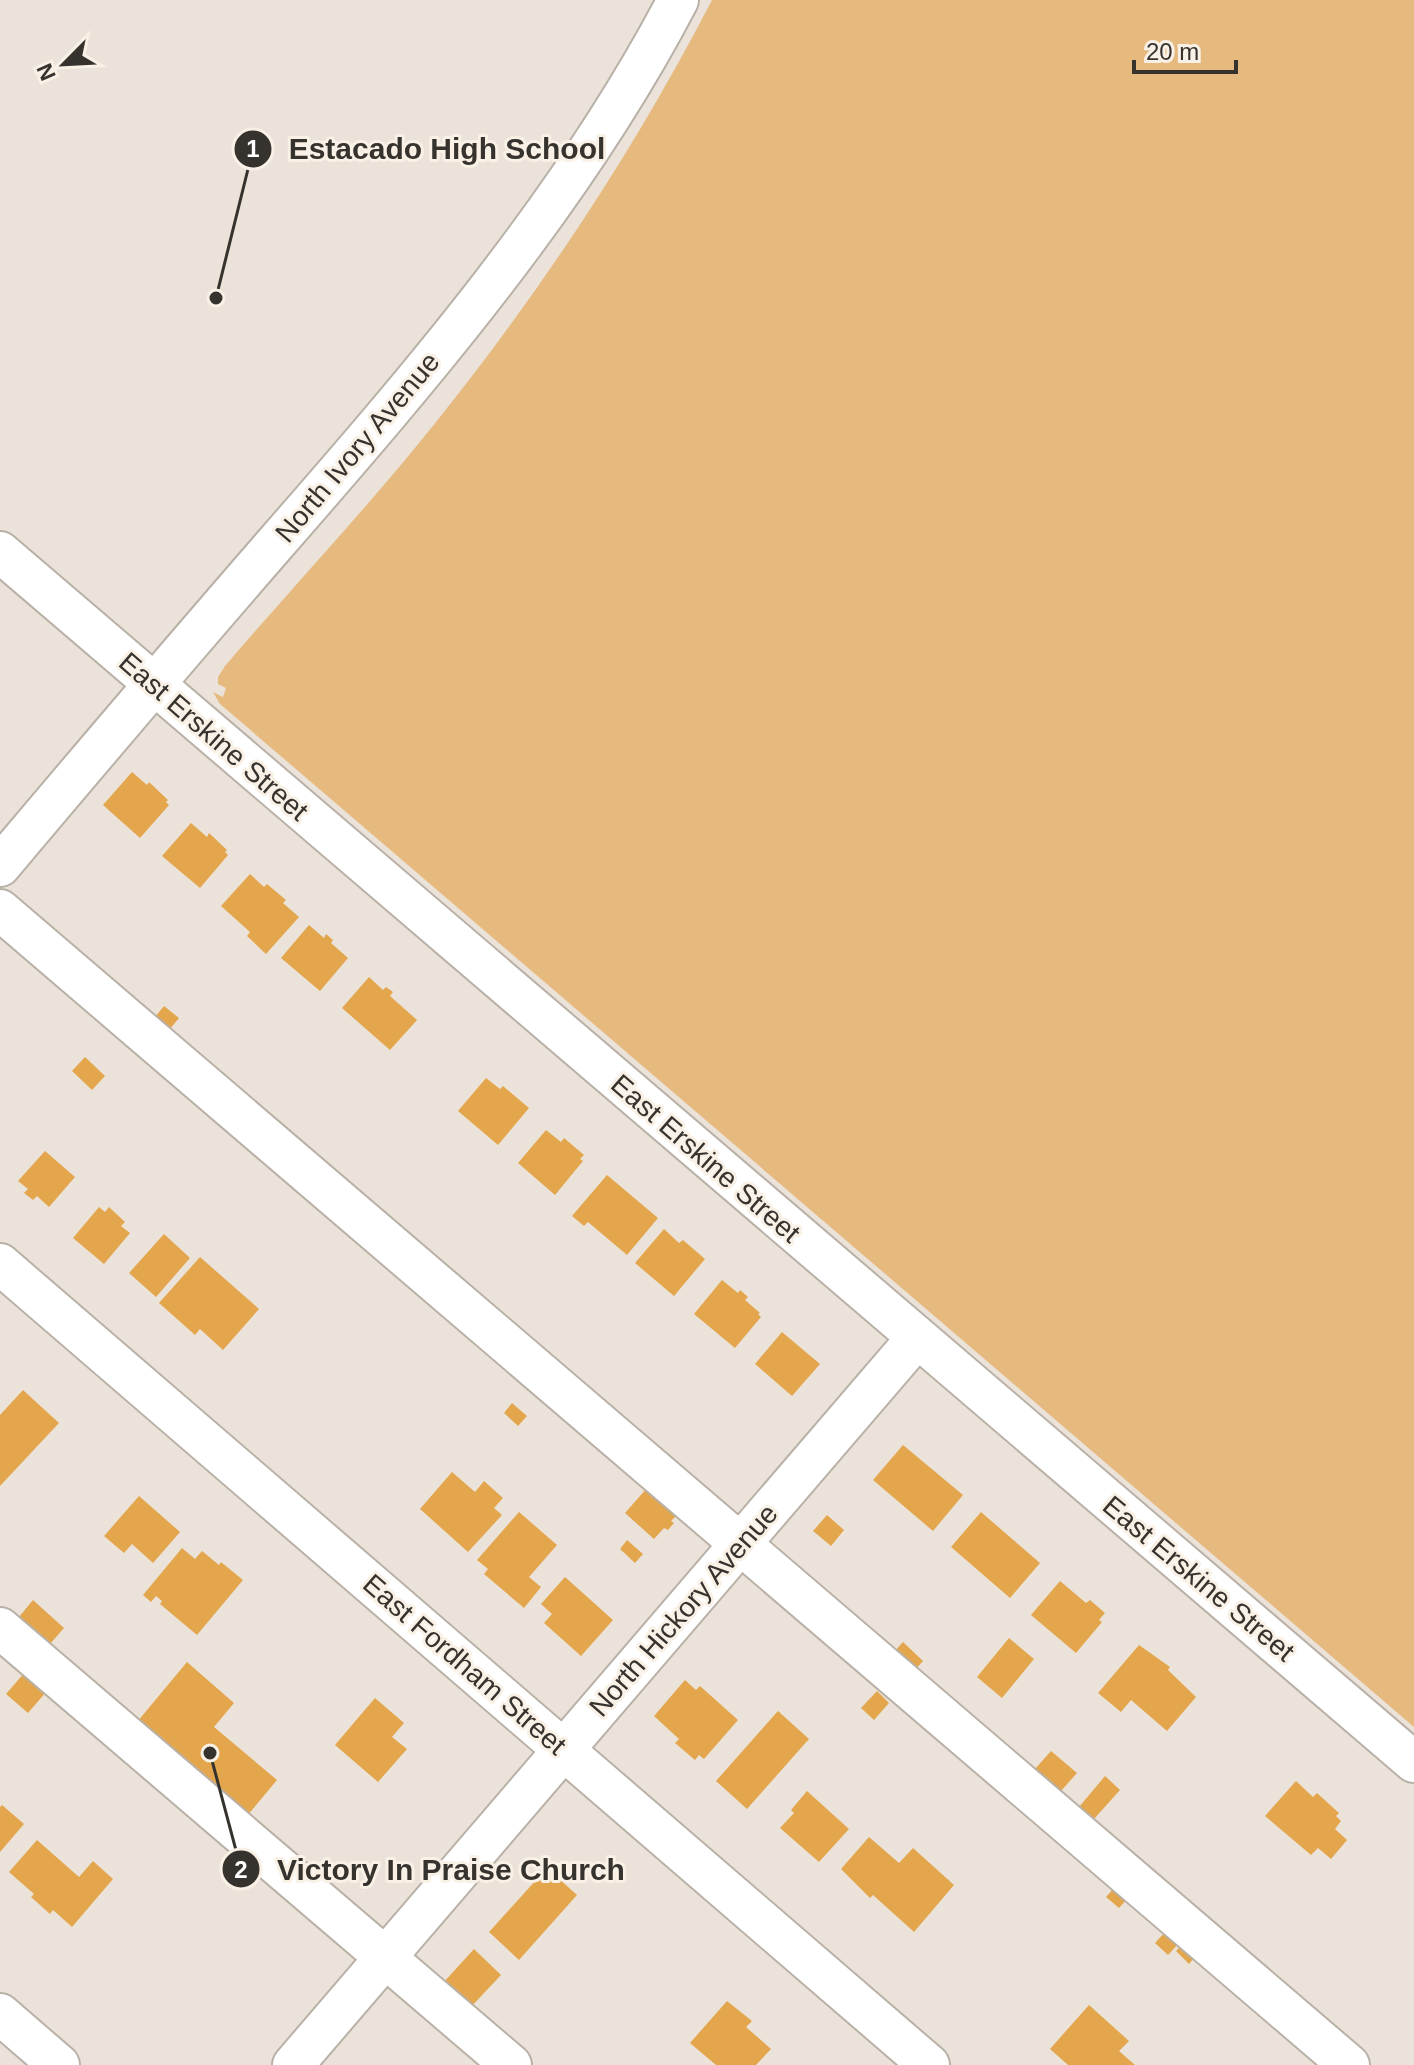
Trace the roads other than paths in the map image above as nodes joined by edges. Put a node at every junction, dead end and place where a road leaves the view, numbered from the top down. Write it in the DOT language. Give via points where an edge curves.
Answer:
graph roads {
  1 [pos="678,0"];
  2 [pos="0,552"];
  3 [pos="153,685"];
  4 [pos="0,866"];
  5 [pos="0,910"];
  6 [pos="0,1264"];
  7 [pos="917,1338"];
  8 [pos="740,1545"];
  9 [pos="0,1628"];
  10 [pos="564,1750"];
  11 [pos="1414,1762"];
  12 [pos="385,1958"];
  13 [pos="0,2014"];
  14 [pos="59,2065"];
  15 [pos="293,2065"];
  16 [pos="511,2065"];
  17 [pos="929,2065"];
  18 [pos="1349,2065"];
  1 -- 3 [label="street, North Ivory Avenue" via="607,123 474,306 381,423"];
  2 -- 3 [label="street, East Erskine Street"];
  3 -- 4 [label="street, North Ivory Avenue"];
  3 -- 7 [label="street, East Erskine Street"];
  5 -- 8 [label="street"];
  6 -- 10 [label="street, East Fordham Street"];
  7 -- 8 [label="street, North Hickory Avenue"];
  7 -- 11 [label="street, East Erskine Street"];
  8 -- 10 [label="street, North Hickory Avenue"];
  8 -- 18 [label="street"];
  9 -- 12 [label="street"];
  10 -- 12 [label="street, North Hickory Avenue"];
  10 -- 17 [label="street, East Fordham Street"];
  12 -- 15 [label="street, North Hickory Avenue"];
  12 -- 16 [label="street"];
  13 -- 14 [label="street"];
}
